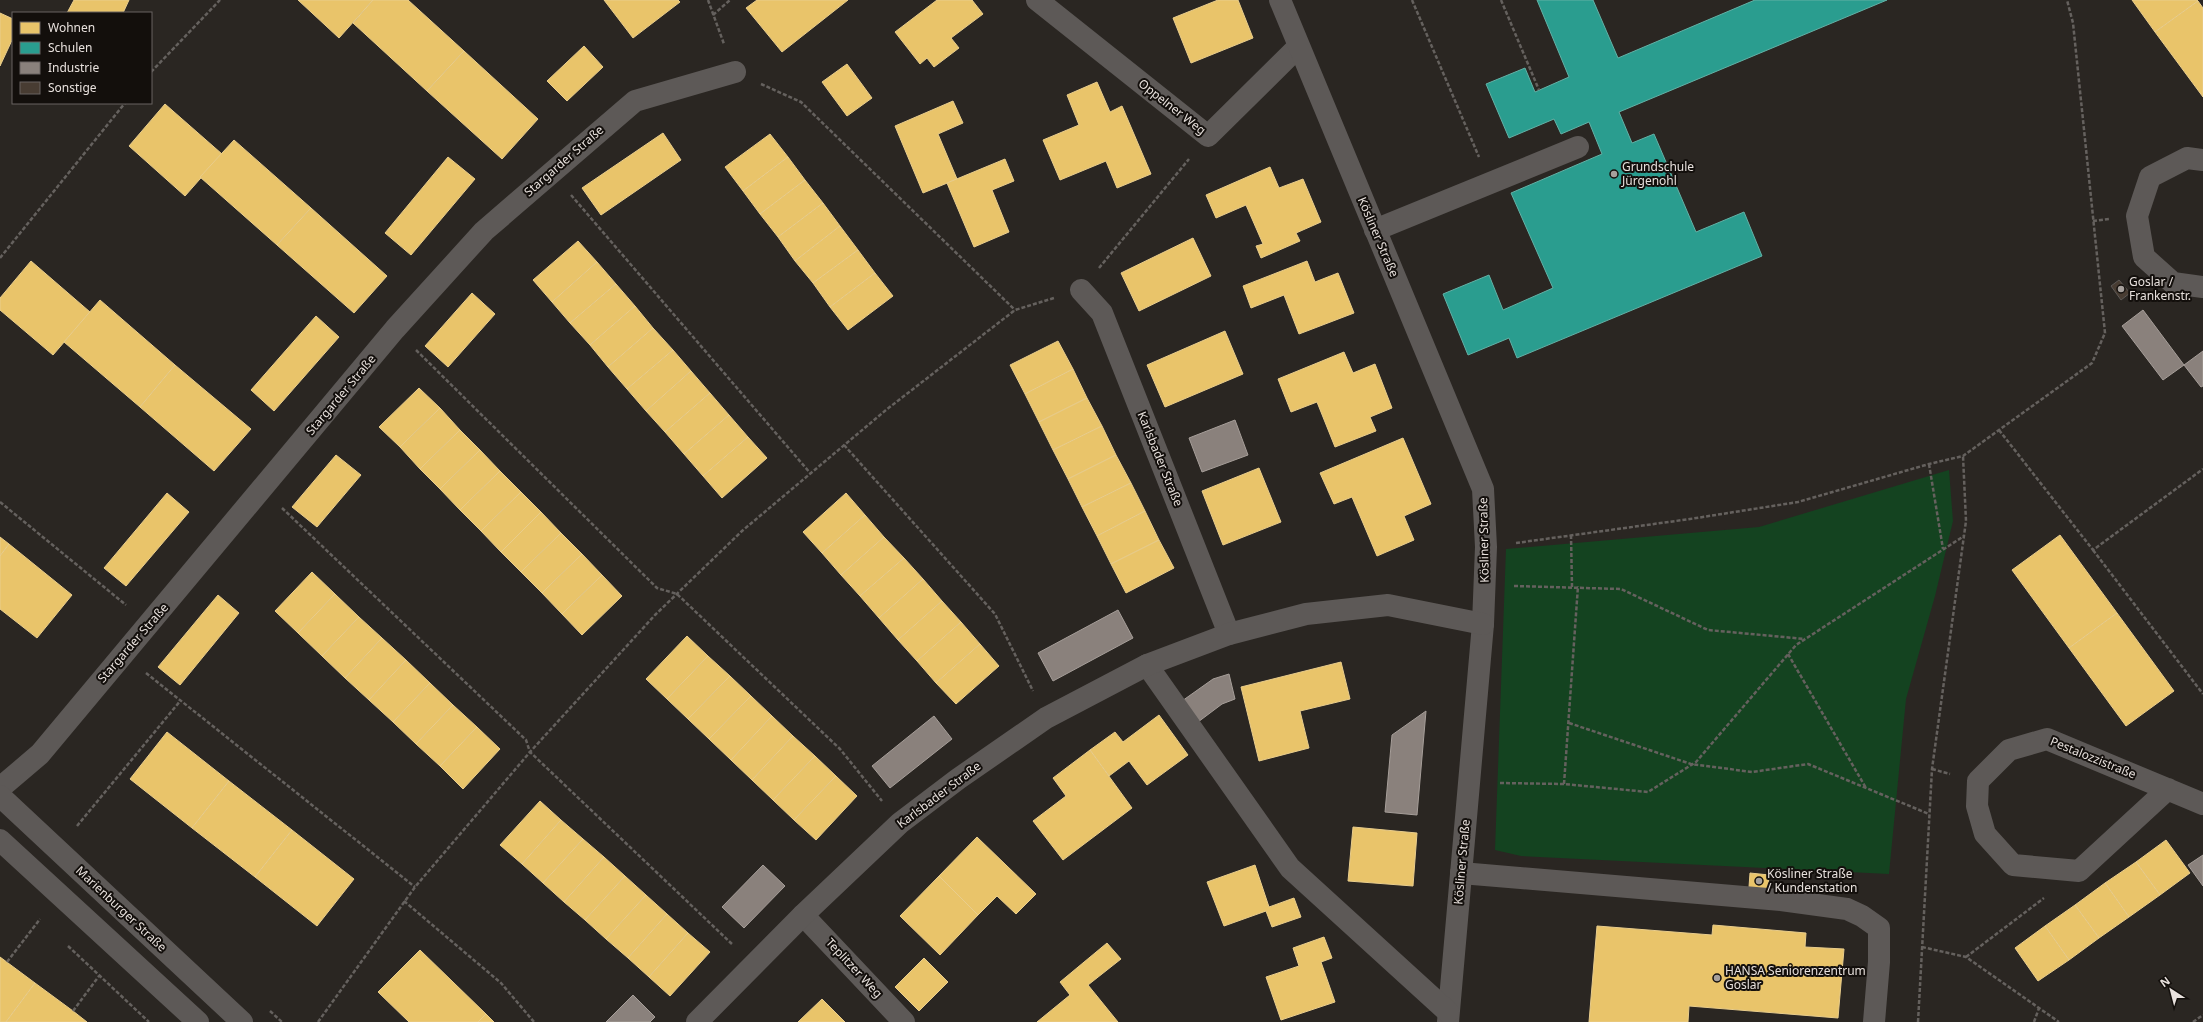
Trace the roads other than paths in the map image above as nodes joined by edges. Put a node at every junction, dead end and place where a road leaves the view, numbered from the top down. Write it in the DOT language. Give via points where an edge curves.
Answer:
graph roads {
  1 [pos="1037,0"];
  2 [pos="1280,0"];
  3 [pos="1298,47"];
  4 [pos="735,72"];
  5 [pos="1578,147"];
  6 [pos="2203,160"];
  7 [pos="1375,230"];
  8 [pos="2203,287"];
  9 [pos="1080,290"];
  10 [pos="1483,624"];
  11 [pos="1229,634"];
  12 [pos="1147,665"];
  13 [pos="0,788"];
  14 [pos="2168,789"];
  15 [pos="0,796"];
  16 [pos="2203,804"];
  17 [pos="0,840"];
  18 [pos="1461,873"];
  19 [pos="803,914"];
  20 [pos="1448,1017"];
  21 [pos="198,1022"];
  22 [pos="242,1022"];
  23 [pos="697,1022"];
  24 [pos="904,1022"];
  25 [pos="1874,1022"];
  1 -- 3 [label="street, Oppelner Weg" via="1208,136"];
  2 -- 3 [label="street, Kösliner Straße"];
  3 -- 7 [label="street, Kösliner Straße"];
  4 -- 13 [label="street, Stargarder Straße" via="635,101 484,231 395,329 40,754"];
  5 -- 7 [label="street"];
  6 -- 8 [label="street" via="2187,158 2150,177 2137,216 2144,257 2173,283"];
  7 -- 10 [label="street, Kösliner Straße" via="1483,489 1486,547"];
  9 -- 11 [label="street, Karlsbader Straße" via="1102,313"];
  10 -- 11 [label="street, Karlsbader Straße" via="1388,606 1306,614"];
  10 -- 18 [label="street, Kösliner Straße"];
  11 -- 12 [label="street, Karlsbader Straße"];
  12 -- 19 [label="street, Karlsbader Straße" via="1046,718 958,779 900,823"];
  12 -- 20 [label="street" via="1290,868"];
  14 -- 14 [label="street, Pestalozzistraße" via="2047,739 2010,750 1978,781 1977,806 1985,834 2013,865 2079,871"];
  14 -- 16 [label="street, Pestalozzistraße"];
  15 -- 22 [label="street, Marienburger Straße"];
  17 -- 21 [label="street"];
  18 -- 20 [label="street, Kösliner Straße"];
  18 -- 25 [label="street" via="1781,900 1847,909 1879,928"];
  19 -- 23 [label="street, Karlsbader Straße"];
  19 -- 24 [label="street, Teplitzer Weg"];
}
